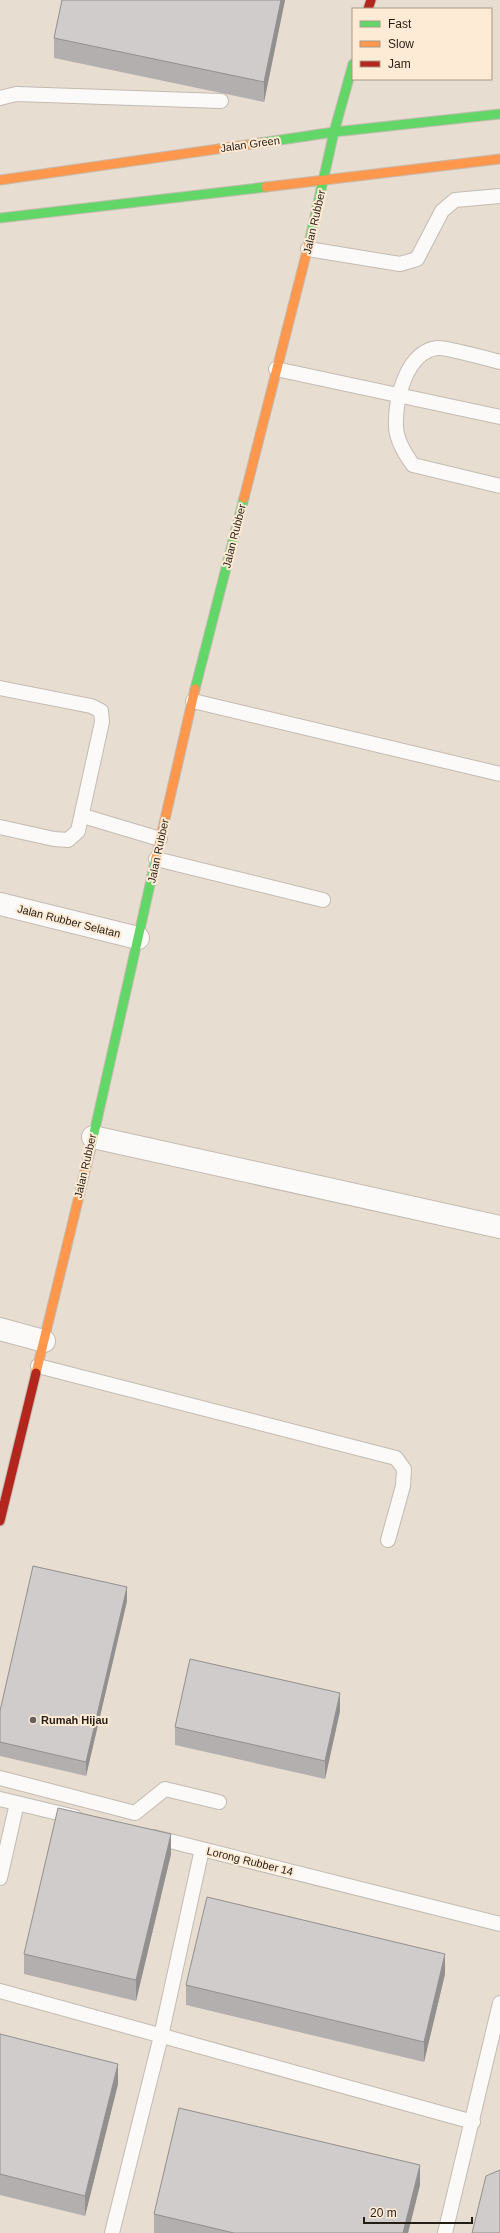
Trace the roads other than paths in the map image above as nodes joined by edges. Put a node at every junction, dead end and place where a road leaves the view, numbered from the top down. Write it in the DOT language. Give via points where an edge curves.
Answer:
graph roads {
  1 [pos="352,68"];
  2 [pos="0,98"];
  3 [pos="221,101"];
  4 [pos="500,114"];
  5 [pos="334,132"];
  6 [pos="500,159"];
  7 [pos="0,180"];
  8 [pos="323,182"];
  9 [pos="500,196"];
  10 [pos="0,218"];
  11 [pos="308,249"];
  12 [pos="500,362"];
  13 [pos="276,370"];
  14 [pos="399,395"];
  15 [pos="500,417"];
  16 [pos="500,486"];
  17 [pos="0,688"];
  18 [pos="193,701"];
  19 [pos="500,774"];
  20 [pos="83,816"];
  21 [pos="0,827"];
  22 [pos="160,839"];
  23 [pos="156,859"];
  24 [pos="323,900"];
  25 [pos="0,904"];
  26 [pos="138,938"];
  27 [pos="93,1137"];
  28 [pos="500,1227"];
  29 [pos="0,1329"];
  30 [pos="44,1340"];
  31 [pos="38,1366"];
  32 [pos="0,1522"];
  33 [pos="388,1540"];
  34 [pos="0,1778"];
  35 [pos="0,1799"];
  36 [pos="219,1802"];
  37 [pos="17,1803"];
  38 [pos="86,1820"];
  39 [pos="140,1834"];
  40 [pos="202,1849"];
  41 [pos="0,1878"];
  42 [pos="500,1924"];
  43 [pos="0,1991"];
  44 [pos="500,2003"];
  45 [pos="161,2036"];
  46 [pos="473,2122"];
  47 [pos="112,2233"];
  48 [pos="445,2233"];
  1 -- 5 [label="main road, Jalan Rubber"];
  2 -- 3 [label="lane" via="16,94"];
  4 -- 5 [label="main road, Jalan Green"];
  5 -- 7 [label="main road, Jalan Green"];
  5 -- 8 [label="main road, Jalan Rubber"];
  6 -- 8 [label="main road"];
  8 -- 10 [label="main road"];
  8 -- 11 [label="main road, Jalan Rubber"];
  9 -- 11 [label="lane" via="455,200 442,211 417,259 400,264"];
  11 -- 13 [label="main road, Jalan Rubber"];
  12 -- 14 [label="lane" via="437,348 418,357 411,364"];
  13 -- 14 [label="lane"];
  13 -- 18 [label="main road, Jalan Rubber"];
  14 -- 15 [label="lane"];
  14 -- 16 [label="lane" via="396,427 401,445 413,465"];
  17 -- 20 [label="lane" via="91,706 101,711 102,722"];
  18 -- 19 [label="lane"];
  18 -- 22 [label="main road, Jalan Rubber"];
  20 -- 21 [label="lane" via="78,831 68,840"];
  20 -- 22 [label="lane"];
  22 -- 23 [label="main road, Jalan Rubber"];
  23 -- 24 [label="lane"];
  23 -- 26 [label="main road, Jalan Rubber"];
  25 -- 26 [label="street, Jalan Rubber Selatan"];
  26 -- 27 [label="main road, Jalan Rubber"];
  27 -- 28 [label="street"];
  27 -- 30 [label="main road, Jalan Rubber"];
  29 -- 30 [label="street"];
  30 -- 31 [label="main road, Jalan Rubber"];
  31 -- 32 [label="main road, Jalan Rubber"];
  31 -- 33 [label="lane" via="396,1458 404,1469 403,1486"];
  34 -- 36 [label="lane" via="135,1813 165,1789"];
  35 -- 37 [label="lane"];
  37 -- 38 [label="lane"];
  37 -- 41 [label="lane"];
  39 -- 40 [label="lane, Lorong Rubber 14"];
  40 -- 42 [label="lane, Lorong Rubber 14"];
  40 -- 45 [label="lane"];
  43 -- 45 [label="lane"];
  44 -- 46 [label="lane"];
  45 -- 46 [label="lane"];
  45 -- 47 [label="lane"];
  46 -- 48 [label="lane"];
}
